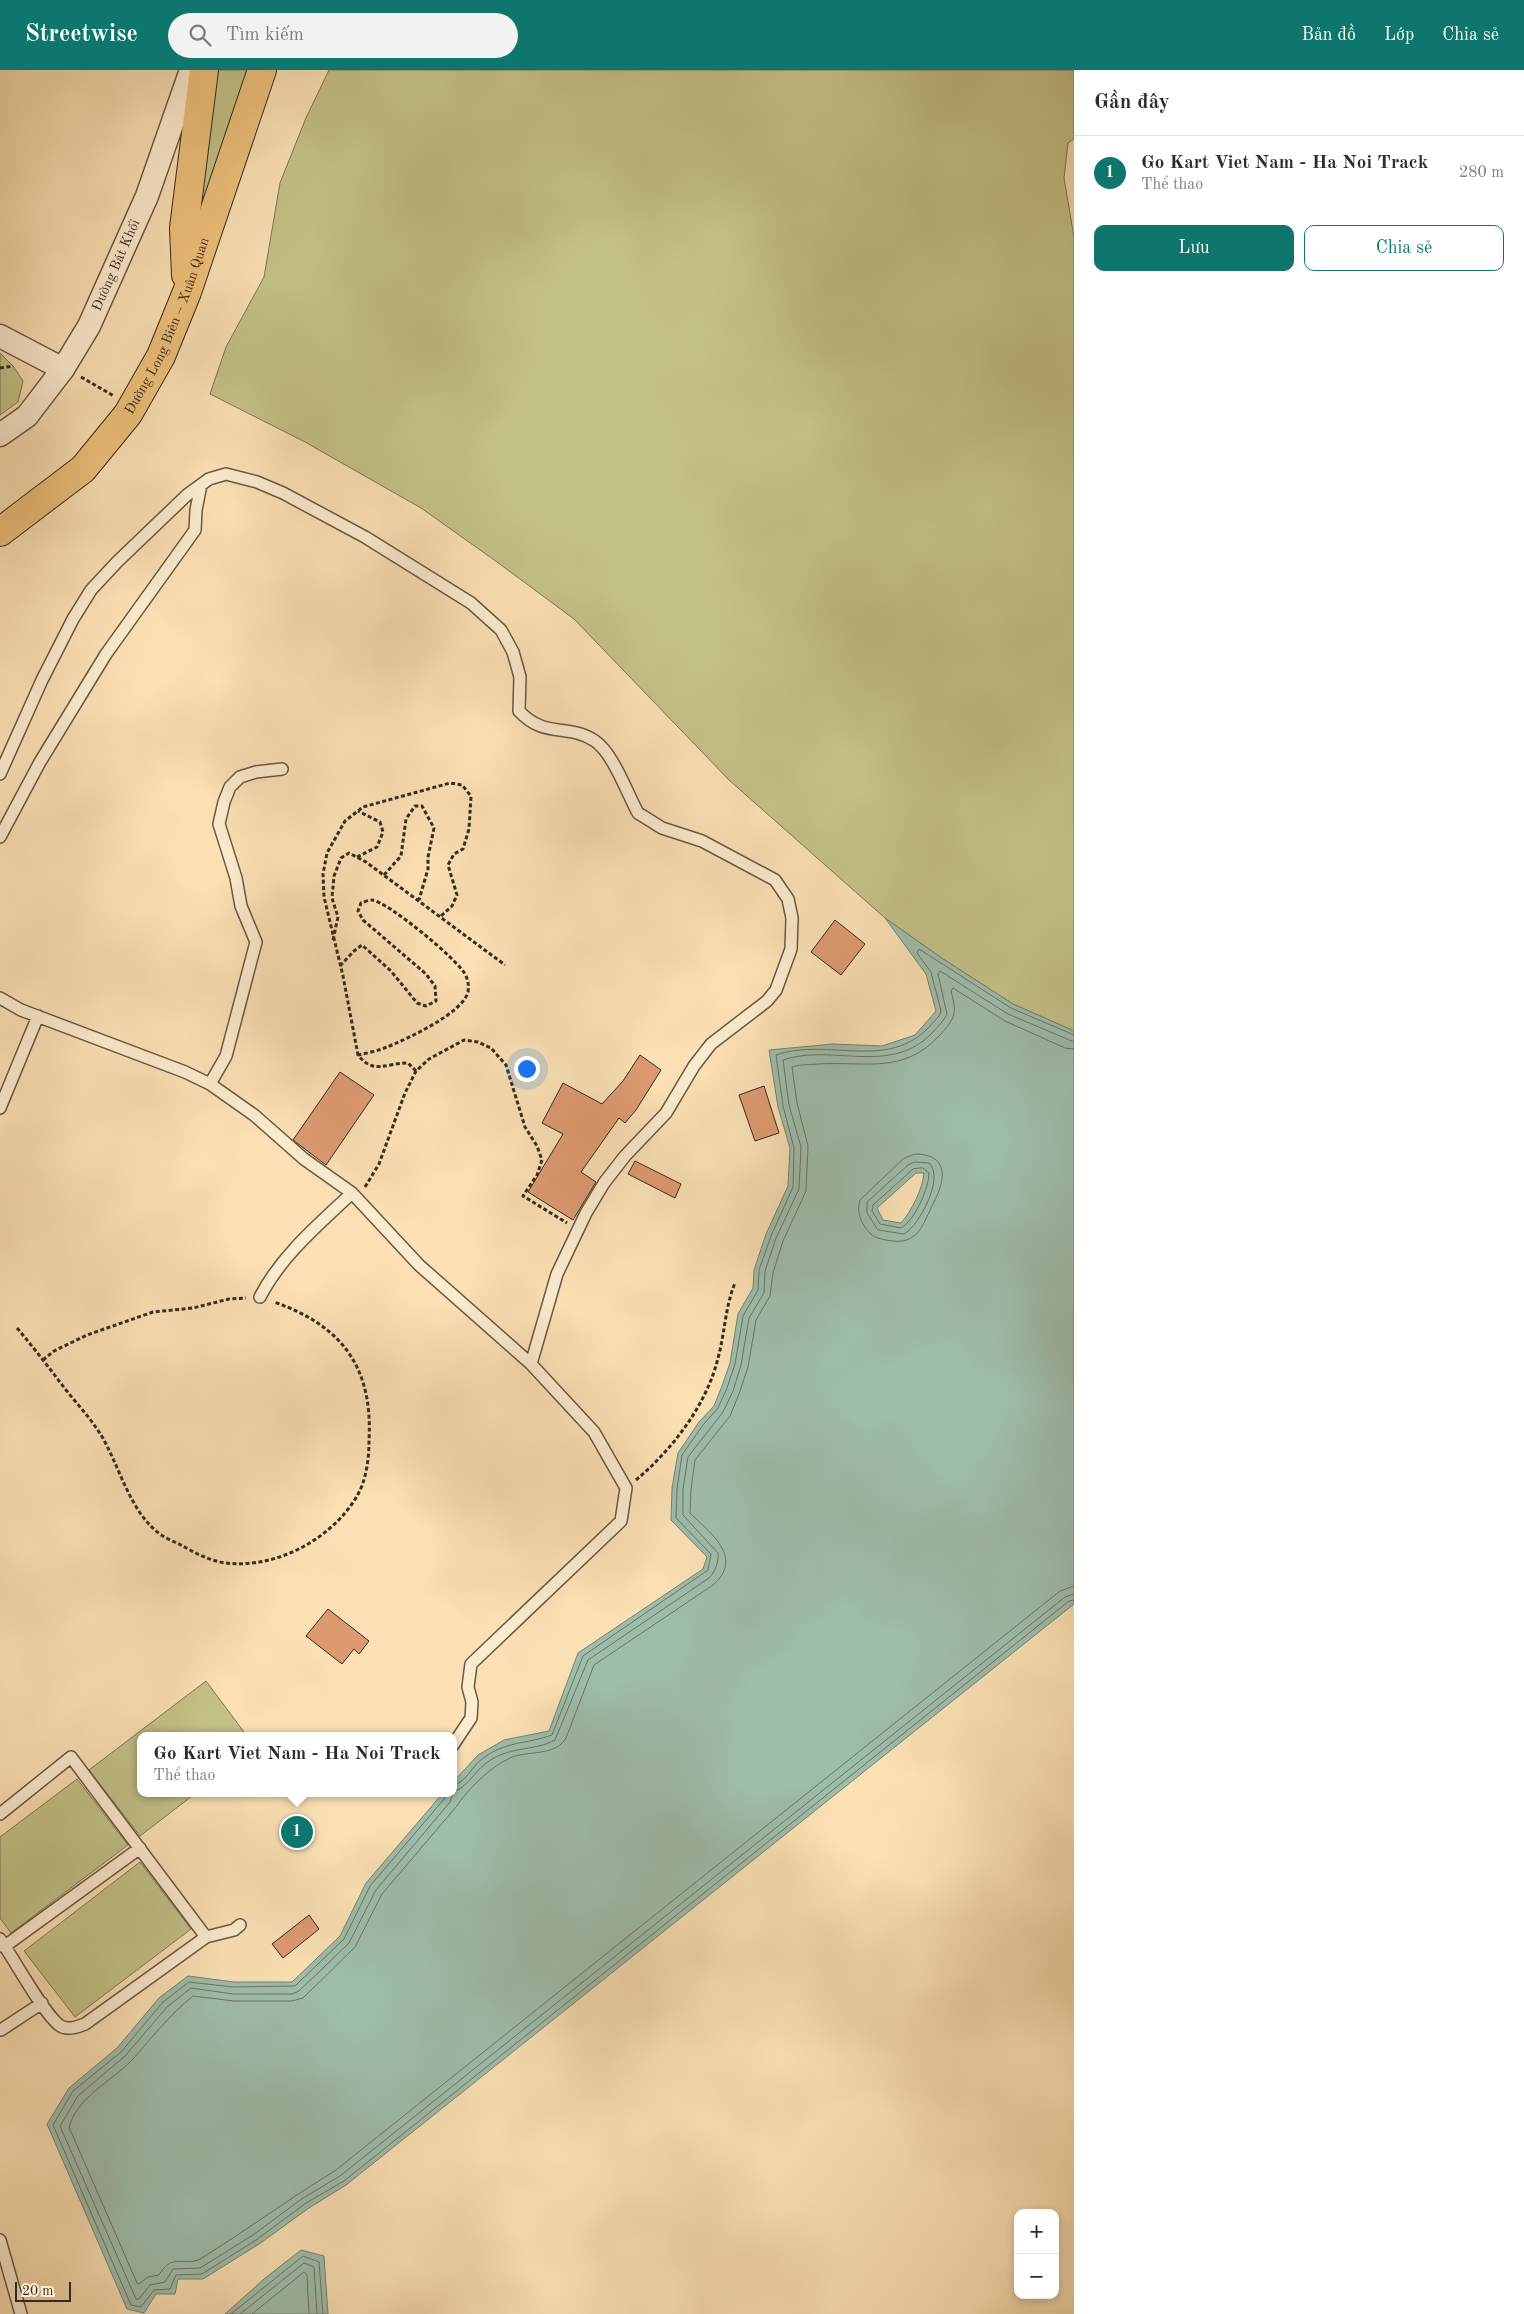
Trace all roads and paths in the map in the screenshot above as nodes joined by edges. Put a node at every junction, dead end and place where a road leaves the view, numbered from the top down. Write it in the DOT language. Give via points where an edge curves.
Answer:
graph roads {
  1 [pos="191,70"];
  2 [pos="204,70"];
  3 [pos="262,70"];
  4 [pos="187,292"];
  5 [pos="0,336"];
  6 [pos="13,366"];
  7 [pos="0,368"];
  8 [pos="70,373"];
  9 [pos="122,401"];
  10 [pos="0,435"];
  11 [pos="201,484"];
  12 [pos="0,532"];
  13 [pos="282,769"];
  14 [pos="0,774"];
  15 [pos="358,811"];
  16 [pos="0,837"];
  17 [pos="357,857"];
  18 [pos="384,875"];
  19 [pos="419,900"];
  20 [pos="440,917"];
  21 [pos="333,941"];
  22 [pos="505,965"];
  23 [pos="340,966"];
  24 [pos="0,998"];
  25 [pos="38,1016"];
  26 [pos="358,1055"];
  27 [pos="416,1071"];
  28 [pos="210,1084"];
  29 [pos="0,1108"];
  30 [pos="352,1194"];
  31 [pos="578,1230"];
  32 [pos="735,1283"];
  33 [pos="260,1297"];
  34 [pos="16,1328"];
  35 [pos="43,1360"];
  36 [pos="531,1364"];
  37 [pos="626,1488"];
  38 [pos="457,1739"];
  39 [pos="0,1814"];
  40 [pos="140,1848"];
  41 [pos="240,1925"];
  42 [pos="206,1937"];
  43 [pos="2,1943"];
  44 [pos="42,2003"];
  45 [pos="1,2030"];
  46 [pos="0,2240"];
  47 [pos="21,2314"];
  1 -- 8 [label="street, Đường Bát Khối" via="147,196"];
  2 -- 4 [label="main road" via="184,228"];
  3 -- 4 [label="main road, Đường Long Biên – Xuân Quan"];
  4 -- 12 [label="main road, Đường Long Biên – Xuân Quan" via="161,356 128,414 83,469"];
  5 -- 8 [label="street"];
  6 -- 7 [label="path"];
  8 -- 9 [label="path"];
  8 -- 10 [label="street, Đường Bát Khối" via="27,416"];
  11 -- 14 [label="lane" via="91,590 42,680"];
  11 -- 16 [label="lane" via="195,530 106,654 40,762"];
  11 -- 31 [label="lane" via="226,474 283,492 365,537 471,603 500,630 513,652 520,677 519,711 527,720 539,728 582,734 596,741 607,752 638,813 662,828 702,841 775,880 788,899 792,918 791,949 776,990 767,1001 711,1044 666,1113 604,1183"];
  13 -- 28 [label="lane" via="240,777 230,787 224,802 219,824 241,906 256,942 226,1056"];
  15 -- 17 [label="path" via="380,822 383,832 377,847"];
  15 -- 20 [label="path" via="450,783 462,785 470,796 469,829 463,849 454,854 448,865 457,895 452,906"];
  15 -- 21 [label="path" via="345,821 326,854 324,897"];
  17 -- 18 [label="path"];
  17 -- 21 [label="path" via="349,853 341,858 334,876 332,898 338,917"];
  18 -- 19 [label="path"];
  18 -- 19 [label="path" via="401,856 406,819 415,806 422,806 434,828 425,884"];
  19 -- 20 [label="path"];
  20 -- 22 [label="path"];
  21 -- 23 [label="path"];
  23 -- 26 [label="path"];
  23 -- 26 [label="path" via="362,945 391,971 417,1003 426,1006 436,1001 435,986 426,974 363,920 358,911 361,903 372,900 387,907 454,960 469,983 468,994 462,1004 450,1014 385,1048"];
  24 -- 25 [label="lane"];
  25 -- 28 [label="lane"];
  25 -- 29 [label="lane"];
  26 -- 27 [label="path" via="366,1065 374,1068 408,1064"];
  27 -- 30 [label="path" via="379,1164 364,1189"];
  27 -- 31 [label="path" via="429,1059 464,1040 491,1048 506,1065 525,1126 542,1160 537,1175 523,1196"];
  28 -- 30 [label="lane"];
  30 -- 33 [label="lane" via="280,1265"];
  30 -- 36 [label="lane" via="419,1265"];
  31 -- 36 [label="lane" via="557,1274"];
  32 -- 37 [label="path" via="718,1358 701,1401 675,1440"];
  33 -- 35 [label="path" via="153,1312 87,1335"];
  33 -- 35 [label="path" via="292,1308 318,1322 340,1341 354,1360 369,1407 369,1458 357,1497 336,1523 292,1553 253,1563 226,1563 202,1557 155,1530 140,1512 100,1434"];
  34 -- 35 [label="path"];
  36 -- 37 [label="lane" via="594,1432"];
  37 -- 38 [label="lane" via="621,1521 472,1664 468,1687 472,1702 471,1718"];
  39 -- 40 [label="lane" via="71,1757"];
  40 -- 42 [label="lane"];
  40 -- 43 [label="lane"];
  41 -- 42 [label="lane" via="234,1930"];
  42 -- 44 [label="lane" via="85,2024 72,2028 60,2026"];
  43 -- 44 [label="lane"];
  44 -- 45 [label="lane"];
  46 -- 47 [label="lane"];
}
